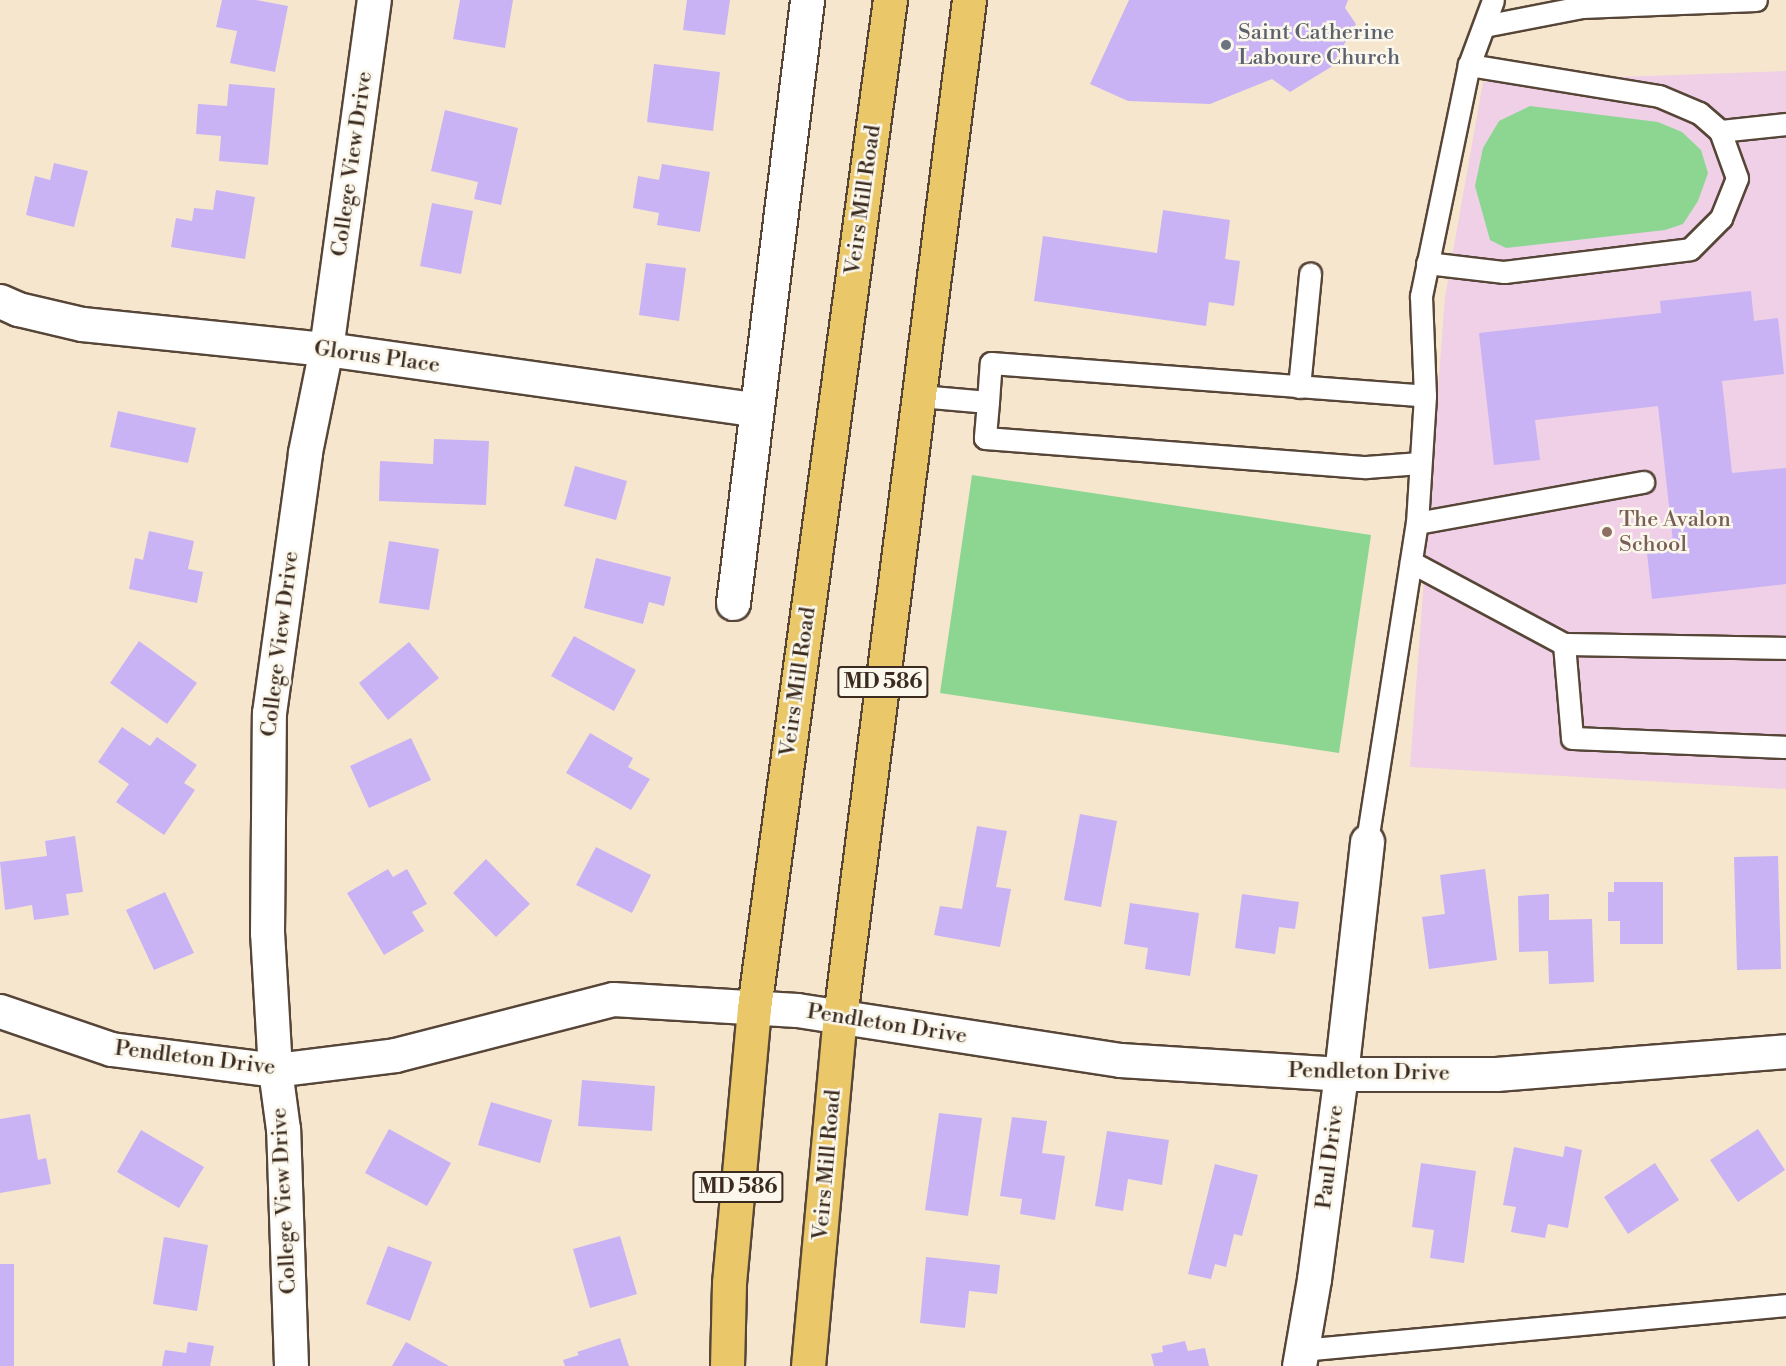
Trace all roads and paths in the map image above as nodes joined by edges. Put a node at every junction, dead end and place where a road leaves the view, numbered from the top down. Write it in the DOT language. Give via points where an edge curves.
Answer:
graph roads {
  1 [pos="374,0"];
  2 [pos="807,0"];
  3 [pos="890,0"];
  4 [pos="969,0"];
  5 [pos="1493,0"];
  6 [pos="1756,0"];
  7 [pos="1484,26"];
  8 [pos="1469,65"];
  9 [pos="1786,124"];
  10 [pos="1720,131"];
  11 [pos="1426,263"];
  12 [pos="1310,274"];
  13 [pos="0,301"];
  14 [pos="326,349"];
  15 [pos="1299,387"];
  16 [pos="920,396"];
  17 [pos="1425,396"];
  18 [pos="988,402"];
  19 [pos="755,409"];
  20 [pos="1420,463"];
  21 [pos="1643,482"];
  22 [pos="1417,523"];
  23 [pos="1411,562"];
  24 [pos="732,603"];
  25 [pos="1564,644"];
  26 [pos="1786,648"];
  27 [pos="1786,747"];
  28 [pos="1367,841"];
  29 [pos="754,1008"];
  30 [pos="0,1011"];
  31 [pos="840,1017"];
  32 [pos="1786,1051"];
  33 [pos="275,1070"];
  34 [pos="1341,1074"];
  35 [pos="1786,1305"];
  36 [pos="1300,1358"];
  37 [pos="291,1366"];
  38 [pos="727,1366"];
  39 [pos="808,1366"];
  1 -- 14 [label="street, College View Drive"];
  2 -- 19 [label="street"];
  3 -- 29 [label="main road, Veirs Mill Road / MD 586"];
  4 -- 16 [label="main road, Veirs Mill Road / MD 586"];
  5 -- 7 [label="lane"];
  6 -- 7 [label="lane" via="1582,7"];
  7 -- 8 [label="lane"];
  8 -- 10 [label="lane" via="1659,96 1699,113"];
  8 -- 11 [label="lane"];
  9 -- 10 [label="lane"];
  10 -- 11 [label="lane" via="1737,178 1721,218 1690,249 1504,272"];
  11 -- 17 [label="lane" via="1421,296"];
  12 -- 15 [label="lane"];
  13 -- 14 [label="street, Glorus Place" via="82,324"];
  14 -- 19 [label="street, Glorus Place"];
  14 -- 33 [label="street, College View Drive" via="305,452 269,713 267,933"];
  15 -- 17 [label="lane"];
  15 -- 18 [label="lane" via="991,363"];
  16 -- 18 [label="lane"];
  16 -- 31 [label="main road, Veirs Mill Road / MD 586"];
  17 -- 20 [label="lane"];
  18 -- 20 [label="lane" via="985,438 1366,467"];
  19 -- 24 [label="street"];
  20 -- 22 [label="lane"];
  21 -- 22 [label="lane"];
  22 -- 23 [label="lane"];
  23 -- 25 [label="lane"];
  23 -- 28 [label="lane"];
  25 -- 26 [label="lane"];
  25 -- 27 [label="lane" via="1572,738"];
  28 -- 34 [label="street, Paul Drive"];
  29 -- 31 [label="street, Pendleton Drive"];
  29 -- 33 [label="street, Pendleton Drive" via="613,999 395,1055"];
  29 -- 38 [label="main road, Veirs Mill Road / MD 586" via="729,1282"];
  30 -- 33 [label="street, Pendleton Drive" via="111,1050"];
  31 -- 34 [label="street, Pendleton Drive" via="1120,1060"];
  31 -- 39 [label="main road, Veirs Mill Road / MD 586"];
  32 -- 34 [label="street, Pendleton Drive" via="1496,1074"];
  33 -- 37 [label="street, College View Drive" via="283,1129"];
  34 -- 36 [label="street, Paul Drive"];
  35 -- 36 [label="lane"];
}
